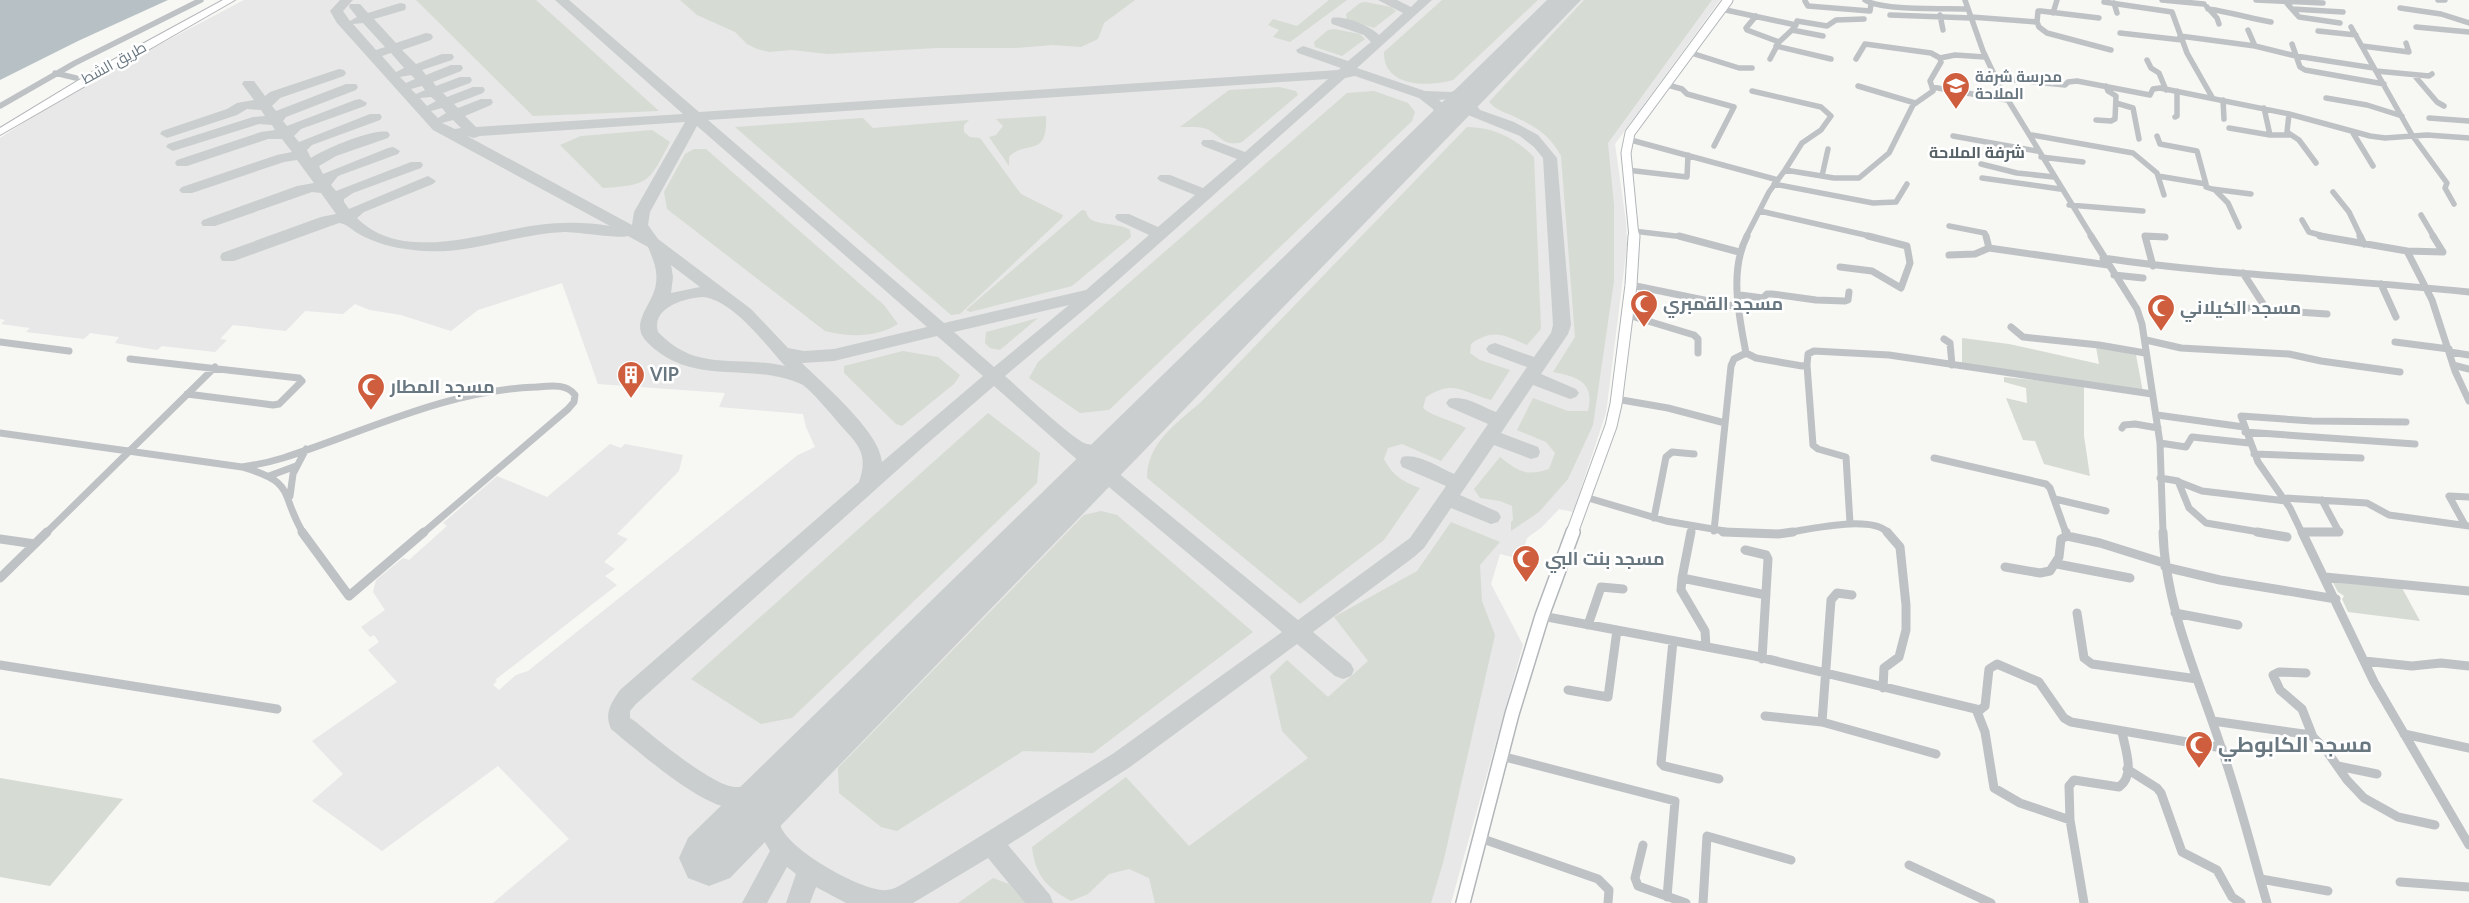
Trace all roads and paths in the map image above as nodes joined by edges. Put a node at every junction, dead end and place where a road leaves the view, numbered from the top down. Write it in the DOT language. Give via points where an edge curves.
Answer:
graph roads {
  1 [pos="201,0"];
  2 [pos="218,0"];
  3 [pos="230,0"];
  4 [pos="1865,0"];
  5 [pos="1931,0"];
  6 [pos="1965,0"];
  7 [pos="2057,0"];
  8 [pos="2162,0"];
  9 [pos="2259,0"];
  10 [pos="2284,0"];
  11 [pos="2438,0"];
  12 [pos="2445,0"];
  13 [pos="1805,1"];
  14 [pos="2104,2"];
  15 [pos="2114,3"];
  16 [pos="2323,3"];
  17 [pos="1724,4"];
  18 [pos="1871,4"];
  19 [pos="2204,4"];
  20 [pos="1934,7"];
  21 [pos="2400,8"];
  22 [pos="2292,9"];
  23 [pos="2343,12"];
  24 [pos="2053,13"];
  25 [pos="1970,14"];
  26 [pos="2117,14"];
  27 [pos="1890,15"];
  28 [pos="1756,16"];
  29 [pos="1940,16"];
  30 [pos="2099,18"];
  31 [pos="1864,19"];
  32 [pos="2037,22"];
  33 [pos="2271,22"];
  34 [pos="2340,23"];
  35 [pos="2469,23"];
  36 [pos="2218,24"];
  37 [pos="2351,27"];
  38 [pos="2416,27"];
  39 [pos="1794,28"];
  40 [pos="1943,30"];
  41 [pos="2248,30"];
  42 [pos="2318,31"];
  43 [pos="2469,32"];
  44 [pos="2120,33"];
  45 [pos="1823,36"];
  46 [pos="2356,36"];
  47 [pos="2181,38"];
  48 [pos="2406,43"];
  49 [pos="1777,44"];
  50 [pos="2292,44"];
  51 [pos="2255,46"];
  52 [pos="2362,46"];
  53 [pos="2111,50"];
  54 [pos="1688,52"];
  55 [pos="2296,56"];
  56 [pos="1985,57"];
  57 [pos="1940,58"];
  58 [pos="1770,59"];
  59 [pos="1831,59"];
  60 [pos="1856,59"];
  61 [pos="2147,60"];
  62 [pos="1752,68"];
  63 [pos="2375,70"];
  64 [pos="55,73"];
  65 [pos="2432,74"];
  66 [pos="2414,75"];
  67 [pos="76,78"];
  68 [pos="1996,78"];
  69 [pos="1664,84"];
  70 [pos="2384,84"];
  71 [pos="1858,86"];
  72 [pos="2106,86"];
  73 [pos="1932,87"];
  74 [pos="2166,90"];
  75 [pos="1752,91"];
  76 [pos="2177,91"];
  77 [pos="2212,97"];
  78 [pos="2326,98"];
  79 [pos="2006,100"];
  80 [pos="2223,100"];
  81 [pos="1915,103"];
  82 [pos="2116,103"];
  83 [pos="0,106"];
  84 [pos="2444,106"];
  85 [pos="2264,108"];
  86 [pos="2289,114"];
  87 [pos="2402,116"];
  88 [pos="2175,117"];
  89 [pos="2429,118"];
  90 [pos="2224,119"];
  91 [pos="2096,120"];
  92 [pos="2469,121"];
  93 [pos="0,124"];
  94 [pos="2229,128"];
  95 [pos="0,132"];
  96 [pos="2352,133"];
  97 [pos="2032,135"];
  98 [pos="2270,135"];
  99 [pos="2290,135"];
  100 [pos="2412,135"];
  101 [pos="1952,136"];
  102 [pos="2157,136"];
  103 [pos="2469,138"];
  104 [pos="1627,139"];
  105 [pos="2139,139"];
  106 [pos="1714,146"];
  107 [pos="1828,149"];
  108 [pos="2039,154"];
  109 [pos="1688,155"];
  110 [pos="2083,162"];
  111 [pos="2316,163"];
  112 [pos="1981,164"];
  113 [pos="2373,166"];
  114 [pos="1628,170"];
  115 [pos="1785,170"];
  116 [pos="1822,176"];
  117 [pos="2158,176"];
  118 [pos="2054,177"];
  119 [pos="1982,178"];
  120 [pos="1776,182"];
  121 [pos="1907,184"];
  122 [pos="2206,184"];
  123 [pos="2060,189"];
  124 [pos="2215,190"];
  125 [pos="2333,192"];
  126 [pos="2251,194"];
  127 [pos="2164,195"];
  128 [pos="2454,204"];
  129 [pos="2069,205"];
  130 [pos="1760,211"];
  131 [pos="2143,211"];
  132 [pos="2421,214"];
  133 [pos="2302,220"];
  134 [pos="1948,226"];
  135 [pos="2239,227"];
  136 [pos="1633,231"];
  137 [pos="2165,237"];
  138 [pos="2364,244"];
  139 [pos="1989,248"];
  140 [pos="2407,251"];
  141 [pos="1739,252"];
  142 [pos="1949,254"];
  143 [pos="2105,261"];
  144 [pos="2153,266"];
  145 [pos="1840,267"];
  146 [pos="2243,273"];
  147 [pos="2114,275"];
  148 [pos="2143,278"];
  149 [pos="2381,284"];
  150 [pos="1631,285"];
  151 [pos="2427,288"];
  152 [pos="1849,292"];
  153 [pos="2469,292"];
  154 [pos="1740,295"];
  155 [pos="1738,307"];
  156 [pos="2209,310"];
  157 [pos="2267,310"];
  158 [pos="2327,314"];
  159 [pos="1628,315"];
  160 [pos="2396,317"];
  161 [pos="2012,327"];
  162 [pos="1944,339"];
  163 [pos="2146,340"];
  164 [pos="0,342"];
  165 [pos="2395,342"];
  166 [pos="69,351"];
  167 [pos="2450,351"];
  168 [pos="1698,353"];
  169 [pos="1746,353"];
  170 [pos="2145,353"];
  171 [pos="2469,355"];
  172 [pos="130,359"];
  173 [pos="1807,365"];
  174 [pos="1952,365"];
  175 [pos="2453,365"];
  176 [pos="215,367"];
  177 [pos="2469,369"];
  178 [pos="2400,372"];
  179 [pos="187,394"];
  180 [pos="2152,394"];
  181 [pos="1616,398"];
  182 [pos="2469,401"];
  183 [pos="2157,415"];
  184 [pos="2406,422"];
  185 [pos="1726,423"];
  186 [pos="2122,428"];
  187 [pos="2158,428"];
  188 [pos="2245,429"];
  189 [pos="0,433"];
  190 [pos="2160,443"];
  191 [pos="2250,443"];
  192 [pos="2414,444"];
  193 [pos="306,450"];
  194 [pos="130,451"];
  195 [pos="1694,454"];
  196 [pos="2254,454"];
  197 [pos="1934,458"];
  198 [pos="2361,458"];
  199 [pos="296,466"];
  200 [pos="242,467"];
  201 [pos="269,476"];
  202 [pos="2160,478"];
  203 [pos="2179,482"];
  204 [pos="290,496"];
  205 [pos="1585,497"];
  206 [pos="2469,497"];
  207 [pos="2055,499"];
  208 [pos="2285,499"];
  209 [pos="2322,500"];
  210 [pos="2106,511"];
  211 [pos="1654,518"];
  212 [pos="1850,523"];
  213 [pos="2467,525"];
  214 [pos="1692,527"];
  215 [pos="1714,531"];
  216 [pos="2302,532"];
  217 [pos="2067,536"];
  218 [pos="2287,537"];
  219 [pos="0,539"];
  220 [pos="35,544"];
  221 [pos="1745,550"];
  222 [pos="2057,564"];
  223 [pos="2165,565"];
  224 [pos="2005,567"];
  225 [pos="2324,576"];
  226 [pos="0,578"];
  227 [pos="1682,578"];
  228 [pos="2130,578"];
  229 [pos="1623,589"];
  230 [pos="2469,591"];
  231 [pos="1766,594"];
  232 [pos="1852,595"];
  233 [pos="2336,600"];
  234 [pos="2077,613"];
  235 [pos="2175,613"];
  236 [pos="1542,616"];
  237 [pos="1588,625"];
  238 [pos="2238,625"];
  239 [pos="1617,630"];
  240 [pos="1673,641"];
  241 [pos="1706,647"];
  242 [pos="1762,659"];
  243 [pos="2364,661"];
  244 [pos="0,665"];
  245 [pos="2469,666"];
  246 [pos="1825,672"];
  247 [pos="2306,673"];
  248 [pos="2197,679"];
  249 [pos="1883,688"];
  250 [pos="1568,690"];
  251 [pos="1976,709"];
  252 [pos="277,710"];
  253 [pos="1765,716"];
  254 [pos="2213,721"];
  255 [pos="1822,722"];
  256 [pos="2122,732"];
  257 [pos="2404,734"];
  258 [pos="2313,736"];
  259 [pos="2222,748"];
  260 [pos="2469,748"];
  261 [pos="1936,754"];
  262 [pos="1501,756"];
  263 [pos="2338,766"];
  264 [pos="2127,770"];
  265 [pos="2377,774"];
  266 [pos="1719,779"];
  267 [pos="2070,820"];
  268 [pos="2435,825"];
  269 [pos="1480,838"];
  270 [pos="1644,845"];
  271 [pos="2469,846"];
  272 [pos="1791,860"];
  273 [pos="1909,865"];
  274 [pos="2261,879"];
  275 [pos="2400,882"];
  276 [pos="2469,887"];
  277 [pos="2328,890"];
  278 [pos="1667,897"];
  279 [pos="1463,903"];
  280 [pos="1608,903"];
  281 [pos="1686,903"];
  282 [pos="1703,903"];
  283 [pos="1991,903"];
  284 [pos="2084,903"];
  285 [pos="2241,903"];
  286 [pos="2267,903"];
  1 -- 64 [label="street"];
  2 -- 67 [label="highway, طريق الشط"];
  3 -- 95 [label="highway, طريق الشط" via="92,76"];
  4 -- 18 [label="street"];
  5 -- 20 [label="street"];
  6 -- 25 [label="street"];
  7 -- 24 [label="street"];
  8 -- 19 [label="street"];
  9 -- 10 [label="street"];
  10 -- 16 [label="street"];
  10 -- 22 [label="street"];
  11 -- 12 [label="street"];
  13 -- 18 [label="street" via="1808,6 1870,11"];
  14 -- 15 [label="street"];
  15 -- 26 [label="street"];
  15 -- 47 [label="street" via="2172,12"];
  17 -- 28 [label="street"];
  17 -- 54 [label="main road"];
  18 -- 20 [label="street"];
  19 -- 33 [label="street"];
  19 -- 36 [label="street" via="2218,18"];
  20 -- 25 [label="street"];
  21 -- 35 [label="street" via="2441,14"];
  22 -- 23 [label="street"];
  22 -- 34 [label="street" via="2299,17"];
  24 -- 30 [label="street"];
  24 -- 32 [label="street" via="2038,11"];
  25 -- 29 [label="street"];
  25 -- 32 [label="street"];
  25 -- 56 [label="street"];
  27 -- 29 [label="street"];
  28 -- 39 [label="street"];
  28 -- 49 [label="street" via="1747,30"];
  29 -- 40 [label="street"];
  31 -- 39 [label="street" via="1836,20 1827,26 1797,21"];
  32 -- 53 [label="street" via="2047,33"];
  37 -- 46 [label="street"];
  38 -- 43 [label="street"];
  39 -- 45 [label="street"];
  39 -- 49 [label="street"];
  41 -- 51 [label="street"];
  42 -- 46 [label="street"];
  44 -- 47 [label="street"];
  46 -- 52 [label="street"];
  47 -- 51 [label="street"];
  47 -- 77 [label="street"];
  48 -- 52 [label="street" via="2409,52"];
  49 -- 58 [label="street"];
  49 -- 59 [label="street"];
  50 -- 55 [label="street"];
  51 -- 55 [label="street"];
  52 -- 63 [label="street"];
  54 -- 62 [label="street" via="1739,68"];
  54 -- 69 [label="main road"];
  55 -- 63 [label="street"];
  55 -- 70 [label="street" via="2300,67 2305,70"];
  56 -- 57 [label="street" via="1955,55"];
  56 -- 68 [label="street"];
  57 -- 60 [label="street" via="1865,44"];
  57 -- 73 [label="street" via="1941,62 1930,81"];
  61 -- 74 [label="street" via="2159,73"];
  63 -- 66 [label="street"];
  63 -- 70 [label="street"];
  64 -- 67 [label="street"];
  64 -- 83 [label="street"];
  65 -- 66 [label="street"];
  66 -- 84 [label="street"];
  67 -- 93 [label="highway, طريق الشط"];
  68 -- 72 [label="street" via="2064,85 2073,81"];
  68 -- 79 [label="street"];
  69 -- 104 [label="main road"];
  69 -- 106 [label="street" via="1682,89 1686,94 1734,107"];
  70 -- 87 [label="street"];
  71 -- 81 [label="street"];
  72 -- 74 [label="street" via="2150,95 2154,89"];
  72 -- 82 [label="street" via="2116,96"];
  73 -- 79 [label="street"];
  73 -- 81 [label="street" via="1933,91"];
  74 -- 76 [label="street"];
  75 -- 115 [label="street" via="1821,108 1831,116 1816,134 1802,143"];
  76 -- 77 [label="street"];
  76 -- 88 [label="street"];
  77 -- 80 [label="street"];
  78 -- 87 [label="street" via="2367,105"];
  79 -- 97 [label="street"];
  80 -- 85 [label="street"];
  80 -- 90 [label="street"];
  81 -- 116 [label="street" via="1891,150 1859,178"];
  82 -- 91 [label="street" via="2115,120"];
  82 -- 105 [label="street" via="2133,108"];
  85 -- 86 [label="street"];
  85 -- 98 [label="street"];
  86 -- 96 [label="street"];
  86 -- 99 [label="street" via="2287,129"];
  87 -- 100 [label="street"];
  89 -- 92 [label="street"];
  94 -- 98 [label="street"];
  96 -- 100 [label="street" via="2385,138"];
  96 -- 113 [label="street"];
  97 -- 108 [label="street"];
  97 -- 117 [label="street" via="2133,153"];
  98 -- 99 [label="street"];
  99 -- 111 [label="street" via="2300,140"];
  100 -- 103 [label="street"];
  100 -- 128 [label="street" via="2447,183 2445,188"];
  101 -- 108 [label="street"];
  102 -- 122 [label="street" via="2162,145 2197,151"];
  104 -- 109 [label="street"];
  104 -- 114 [label="main road"];
  107 -- 116 [label="street"];
  108 -- 110 [label="street"];
  108 -- 118 [label="street"];
  109 -- 114 [label="street" via="1687,177"];
  109 -- 120 [label="street"];
  112 -- 118 [label="street"];
  114 -- 136 [label="main road"];
  115 -- 116 [label="street"];
  115 -- 120 [label="street"];
  117 -- 122 [label="street"];
  117 -- 127 [label="street"];
  118 -- 123 [label="street"];
  119 -- 123 [label="street"];
  120 -- 121 [label="street" via="1876,204 1896,202"];
  120 -- 130 [label="street"];
  122 -- 124 [label="street"];
  123 -- 129 [label="street"];
  124 -- 126 [label="street"];
  124 -- 135 [label="street" via="2228,203"];
  125 -- 138 [label="street" via="2349,212"];
  129 -- 131 [label="street"];
  129 -- 143 [label="street"];
  130 -- 141 [label="street"];
  130 -- 145 [label="street" via="1895,242 1907,246 1910,252 1910,267 1900,288 1871,270"];
  132 -- 140 [label="street" via="2443,252"];
  133 -- 138 [label="street" via="2312,234"];
  134 -- 139 [label="street" via="1985,233"];
  136 -- 141 [label="street" via="1676,235"];
  136 -- 150 [label="main road"];
  137 -- 144 [label="street" via="2145,236"];
  138 -- 140 [label="street"];
  139 -- 142 [label="street" via="1975,254"];
  139 -- 143 [label="street"];
  140 -- 151 [label="street"];
  141 -- 154 [label="street"];
  143 -- 144 [label="street"];
  143 -- 147 [label="street"];
  144 -- 146 [label="street"];
  146 -- 149 [label="street"];
  146 -- 157 [label="street"];
  147 -- 148 [label="street"];
  147 -- 163 [label="street" via="2137,309"];
  149 -- 151 [label="street"];
  149 -- 160 [label="street"];
  150 -- 155 [label="street"];
  150 -- 159 [label="main road"];
  151 -- 153 [label="street"];
  151 -- 167 [label="street"];
  152 -- 154 [label="street" via="1845,301 1772,294 1763,298"];
  154 -- 155 [label="street"];
  155 -- 169 [label="street"];
  156 -- 157 [label="street"];
  157 -- 158 [label="street"];
  159 -- 168 [label="street" via="1694,335 1698,339"];
  159 -- 181 [label="main road"];
  161 -- 170 [label="street" via="2023,337"];
  162 -- 174 [label="street" via="1950,343"];
  163 -- 170 [label="street"];
  163 -- 178 [label="street" via="2181,348 2289,354 2321,362"];
  164 -- 166 [label="street"];
  165 -- 167 [label="street"];
  167 -- 171 [label="street"];
  167 -- 175 [label="street"];
  169 -- 173 [label="street" via="1791,365"];
  169 -- 185 [label="street" via="1734,359 1731,366"];
  170 -- 180 [label="street"];
  172 -- 176 [label="street"];
  173 -- 174 [label="street" via="1808,354 1814,351 1889,355"];
  173 -- 212 [label="street" via="1813,445 1818,450 1846,457"];
  174 -- 180 [label="street"];
  175 -- 177 [label="street"];
  175 -- 182 [label="street"];
  176 -- 179 [label="street"];
  176 -- 179 [label="street" via="302,381 273,405"];
  179 -- 194 [label="street"];
  180 -- 183 [label="street"];
  181 -- 185 [label="street"];
  181 -- 205 [label="main road" via="1611,426"];
  183 -- 187 [label="street"];
  183 -- 188 [label="street"];
  184 -- 188 [label="street" via="2312,421 2242,415"];
  185 -- 215 [label="street"];
  186 -- 187 [label="street" via="2130,424"];
  187 -- 190 [label="street"];
  188 -- 191 [label="street"];
  188 -- 192 [label="street"];
  189 -- 194 [label="street"];
  190 -- 191 [label="street" via="2186,447 2192,437"];
  190 -- 202 [label="street"];
  191 -- 196 [label="street"];
  193 -- 199 [label="street"];
  193 -- 200 [label="street"];
  193 -- 204 [label="street" via="483,392 550,386 567,388 575,395 568,409 349,596 306,538"];
  194 -- 200 [label="street"];
  194 -- 220 [label="street"];
  195 -- 211 [label="street" via="1672,452 1666,457"];
  196 -- 198 [label="street"];
  196 -- 208 [label="street"];
  197 -- 207 [label="street" via="2043,483 2050,488"];
  199 -- 201 [label="street"];
  199 -- 204 [label="street"];
  200 -- 201 [label="street"];
  201 -- 204 [label="street"];
  202 -- 203 [label="street"];
  202 -- 223 [label="street"];
  203 -- 208 [label="street" via="2202,491"];
  203 -- 218 [label="street" via="2189,508 2206,523"];
  205 -- 211 [label="street"];
  205 -- 236 [label="main road"];
  206 -- 213 [label="street" via="2449,496"];
  207 -- 210 [label="street"];
  207 -- 217 [label="street"];
  208 -- 209 [label="street"];
  208 -- 216 [label="street"];
  209 -- 213 [label="street" via="2367,503 2389,515"];
  209 -- 216 [label="street" via="2338,532"];
  211 -- 214 [label="street"];
  212 -- 215 [label="street" via="1778,534"];
  212 -- 249 [label="street" via="1885,529 1894,538 1901,554 1906,637 1899,656 1884,668"];
  214 -- 215 [label="street"];
  214 -- 227 [label="street"];
  216 -- 225 [label="street"];
  217 -- 222 [label="street" via="2061,539"];
  217 -- 223 [label="street" via="2100,543"];
  219 -- 220 [label="street"];
  220 -- 226 [label="street"];
  221 -- 231 [label="street" via="1767,556"];
  222 -- 224 [label="street" via="2050,571 2040,573"];
  222 -- 228 [label="street"];
  223 -- 233 [label="street" via="2229,581"];
  223 -- 235 [label="street"];
  225 -- 230 [label="street"];
  225 -- 233 [label="street"];
  227 -- 231 [label="street"];
  227 -- 241 [label="street" via="1680,590 1704,631"];
  229 -- 237 [label="street" via="1601,587"];
  231 -- 242 [label="street"];
  232 -- 246 [label="street" via="1837,593 1832,596"];
  233 -- 243 [label="street"];
  234 -- 248 [label="street" via="2086,661"];
  235 -- 238 [label="street"];
  235 -- 248 [label="street"];
  236 -- 237 [label="street"];
  236 -- 262 [label="main road"];
  237 -- 239 [label="street"];
  239 -- 240 [label="street"];
  239 -- 250 [label="street" via="1608,697"];
  240 -- 241 [label="street"];
  240 -- 266 [label="street" via="1661,763"];
  241 -- 242 [label="street"];
  242 -- 246 [label="street"];
  243 -- 245 [label="street" via="2412,666 2440,663"];
  243 -- 257 [label="street"];
  244 -- 252 [label="street"];
  246 -- 249 [label="street"];
  246 -- 255 [label="street"];
  247 -- 258 [label="street" via="2278,672 2273,675 2280,690 2302,709"];
  248 -- 254 [label="street"];
  249 -- 251 [label="street"];
  251 -- 256 [label="street" via="1984,709 1989,669 1997,664 2039,682 2068,721"];
  251 -- 267 [label="street" via="1984,732 1994,788 2020,803"];
  253 -- 255 [label="street"];
  254 -- 258 [label="street"];
  254 -- 259 [label="street"];
  255 -- 261 [label="street"];
  256 -- 259 [label="street"];
  256 -- 264 [label="street"];
  257 -- 260 [label="street"];
  257 -- 271 [label="street"];
  258 -- 263 [label="street"];
  259 -- 274 [label="street"];
  262 -- 269 [label="main road"];
  262 -- 278 [label="street" via="1675,801"];
  263 -- 265 [label="street"];
  263 -- 268 [label="street" via="2353,788 2369,802 2399,817"];
  264 -- 267 [label="street" via="2127,781 2119,787 2071,782"];
  264 -- 285 [label="street" via="2161,793 2182,852 2217,870 2232,897"];
  267 -- 284 [label="street"];
  269 -- 279 [label="main road"];
  269 -- 280 [label="street" via="1598,879 1609,890"];
  270 -- 278 [label="street" via="1636,882 1644,889"];
  272 -- 282 [label="street" via="1707,836"];
  273 -- 283 [label="street"];
  274 -- 277 [label="street"];
  274 -- 286 [label="street"];
  275 -- 276 [label="street"];
  278 -- 281 [label="street"];
}
